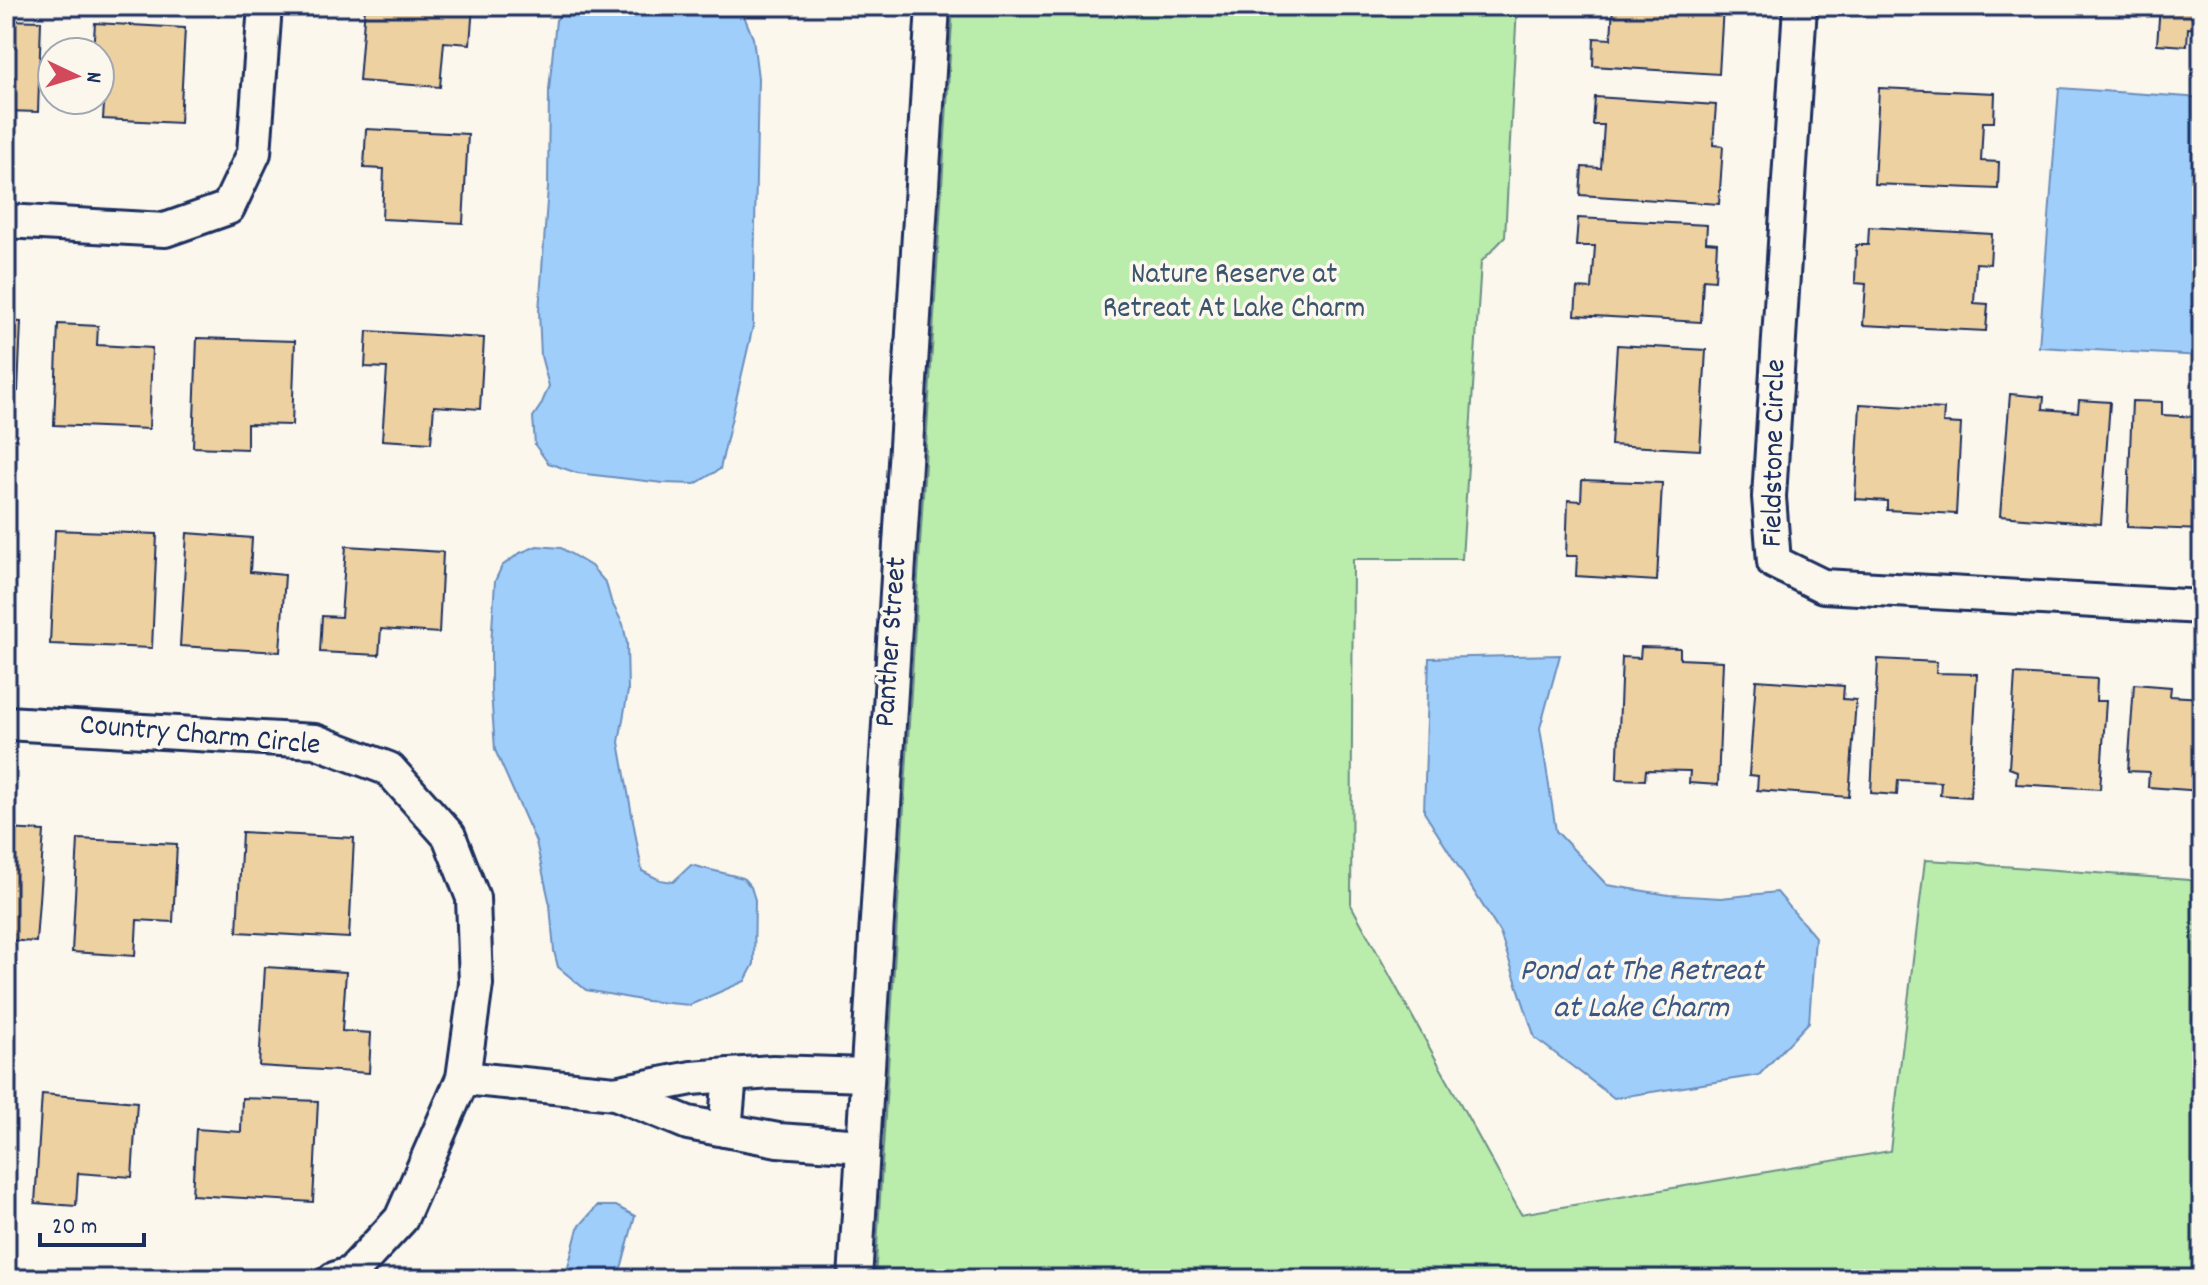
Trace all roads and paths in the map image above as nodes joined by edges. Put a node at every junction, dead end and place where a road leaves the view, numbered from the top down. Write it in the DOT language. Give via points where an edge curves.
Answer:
graph roads {
  1 [pos="265,6"];
  2 [pos="933,6"];
  3 [pos="1800,6"];
  4 [pos="6,221"];
  5 [pos="2202,607"];
  6 [pos="6,723"];
  7 [pos="730,1075"];
  8 [pos="867,1075"];
  9 [pos="463,1078"];
  10 [pos="615,1093"];
  11 [pos="725,1130"];
  12 [pos="863,1146"];
  13 [pos="334,1279"];
  14 [pos="855,1279"];
  1 -- 4 [label="street" via="254,153 228,208 165,230"];
  2 -- 8 [label="street, Panther Street"];
  3 -- 5 [label="street, Fieldstone Circle" via="1769,497 1774,562 1823,586"];
  6 -- 9 [label="street, Country Charm Circle" via="315,741 389,769 449,836 473,898 476,984"];
  7 -- 8 [label="street"];
  7 -- 10 [label="street"];
  7 -- 11 [label="street"];
  8 -- 12 [label="street, Panther Street"];
  9 -- 10 [label="street"];
  9 -- 13 [label="street, Country Charm Circle" via="401,1219 351,1273"];
  10 -- 11 [label="street" via="688,1123"];
  11 -- 12 [label="street"];
  12 -- 14 [label="street, Panther Street"];
}
